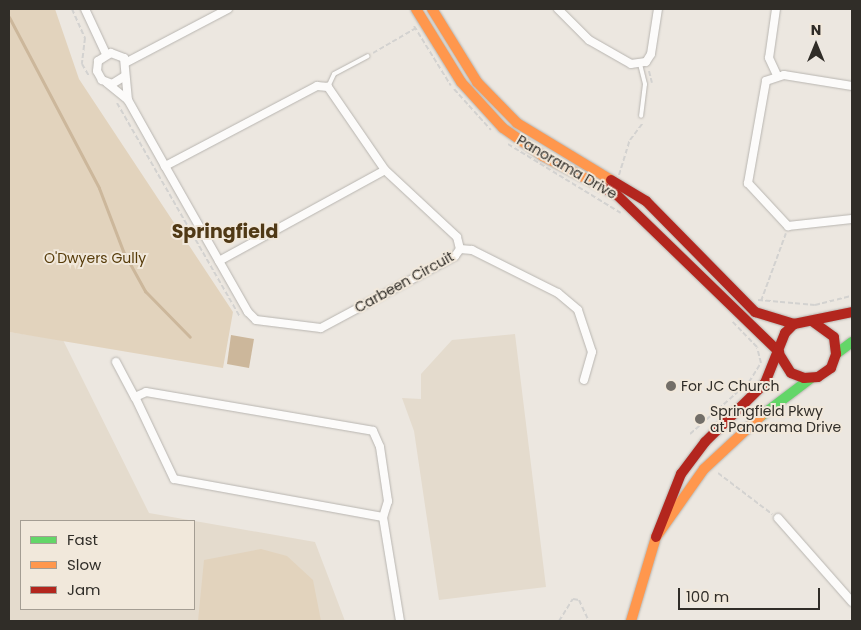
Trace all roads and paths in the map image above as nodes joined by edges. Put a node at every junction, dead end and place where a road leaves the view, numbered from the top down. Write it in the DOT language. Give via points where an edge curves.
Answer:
graph roads {
  1 [pos="72,9"];
  2 [pos="84,9"];
  3 [pos="228,9"];
  4 [pos="416,9"];
  5 [pos="432,9"];
  6 [pos="558,9"];
  7 [pos="658,9"];
  8 [pos="776,9"];
  9 [pos="412,22"];
  10 [pos="420,26"];
  11 [pos="106,54"];
  12 [pos="368,56"];
  13 [pos="127,62"];
  14 [pos="640,64"];
  15 [pos="649,71"];
  16 [pos="777,75"];
  17 [pos="125,76"];
  18 [pos="91,79"];
  19 [pos="107,83"];
  20 [pos="852,86"];
  21 [pos="328,87"];
  22 [pos="651,93"];
  23 [pos="128,100"];
  24 [pos="116,102"];
  25 [pos="641,116"];
  26 [pos="647,120"];
  27 [pos="494,133"];
  28 [pos="501,139"];
  29 [pos="165,166"];
  30 [pos="385,170"];
  31 [pos="616,181"];
  32 [pos="629,219"];
  33 [pos="852,219"];
  34 [pos="788,226"];
  35 [pos="460,249"];
  36 [pos="219,261"];
  37 [pos="772,306"];
  38 [pos="248,312"];
  39 [pos="852,312"];
  40 [pos="726,315"];
  41 [pos="813,322"];
  42 [pos="794,324"];
  43 [pos="852,342"];
  44 [pos="779,353"];
  45 [pos="836,354"];
  46 [pos="116,362"];
  47 [pos="812,378"];
  48 [pos="584,380"];
  49 [pos="135,397"];
  50 [pos="690,434"];
  51 [pos="718,473"];
  52 [pos="384,517"];
  53 [pos="778,518"];
  54 [pos="656,537"];
  55 [pos="852,602"];
  56 [pos="400,621"];
  57 [pos="559,621"];
  58 [pos="589,621"];
  59 [pos="631,621"];
  1 -- 18 [label="path" via="85,38 82,64"];
  2 -- 11 [label="street"];
  3 -- 13 [label="street"];
  4 -- 10 [label="street, Panorama Drive"];
  5 -- 31 [label="street, Panorama Drive" via="477,82 517,123 559,152"];
  6 -- 14 [label="street" via="589,40 620,60"];
  7 -- 14 [label="street" via="651,54"];
  8 -- 16 [label="street" via="769,58"];
  9 -- 10 [label="path"];
  10 -- 12 [label="path"];
  10 -- 27 [label="path" via="466,106"];
  10 -- 44 [label="street, Panorama Drive" via="461,82 503,128 543,156 617,195"];
  11 -- 13 [label="street" via="116,53"];
  11 -- 19 [label="street" via="96,66"];
  12 -- 21 [label="lane" via="334,74"];
  13 -- 17 [label="street"];
  14 -- 25 [label="lane" via="645,84"];
  15 -- 22 [label="path"];
  16 -- 20 [label="street"];
  16 -- 34 [label="street" via="766,81 762,90 748,183"];
  17 -- 19 [label="street"];
  17 -- 23 [label="street"];
  19 -- 23 [label="street"];
  21 -- 29 [label="street" via="317,86"];
  21 -- 30 [label="street, Carbeen Circuit"];
  23 -- 29 [label="street"];
  24 -- 38 [label="path" via="240,317"];
  26 -- 31 [label="path" via="630,140"];
  28 -- 32 [label="path" via="524,158"];
  29 -- 36 [label="street"];
  30 -- 35 [label="street, Carbeen Circuit" via="457,237"];
  30 -- 36 [label="street"];
  31 -- 42 [label="street, Panorama Drive" via="668,220 755,312"];
  33 -- 34 [label="street"];
  34 -- 37 [label="path" via="768,293 761,302"];
  35 -- 38 [label="street, Carbeen Circuit" via="455,256 322,328 256,320"];
  35 -- 48 [label="street" via="472,250 558,293 578,310 592,352 589,375"];
  36 -- 38 [label="street"];
  39 -- 41 [label="street"];
  40 -- 50 [label="path" via="757,347 762,359 749,382"];
  41 -- 42 [label="street"];
  41 -- 45 [label="street" via="830,332"];
  42 -- 44 [label="street" via="781,338"];
  43 -- 45 [label="street"];
  44 -- 47 [label="street" via="791,373"];
  44 -- 54 [label="street" via="765,383 705,442 681,474"];
  45 -- 47 [label="street" via="831,368"];
  46 -- 49 [label="street"];
  47 -- 54 [label="street" via="760,416 704,469"];
  49 -- 52 [label="street" via="174,479"];
  49 -- 52 [label="street" via="146,392 373,431 379,438 388,501"];
  51 -- 53 [label="path"];
  52 -- 56 [label="street"];
  53 -- 55 [label="street"];
  54 -- 59 [label="street" via="640,576"];
  57 -- 58 [label="path" via="573,599 579,600"];
}
